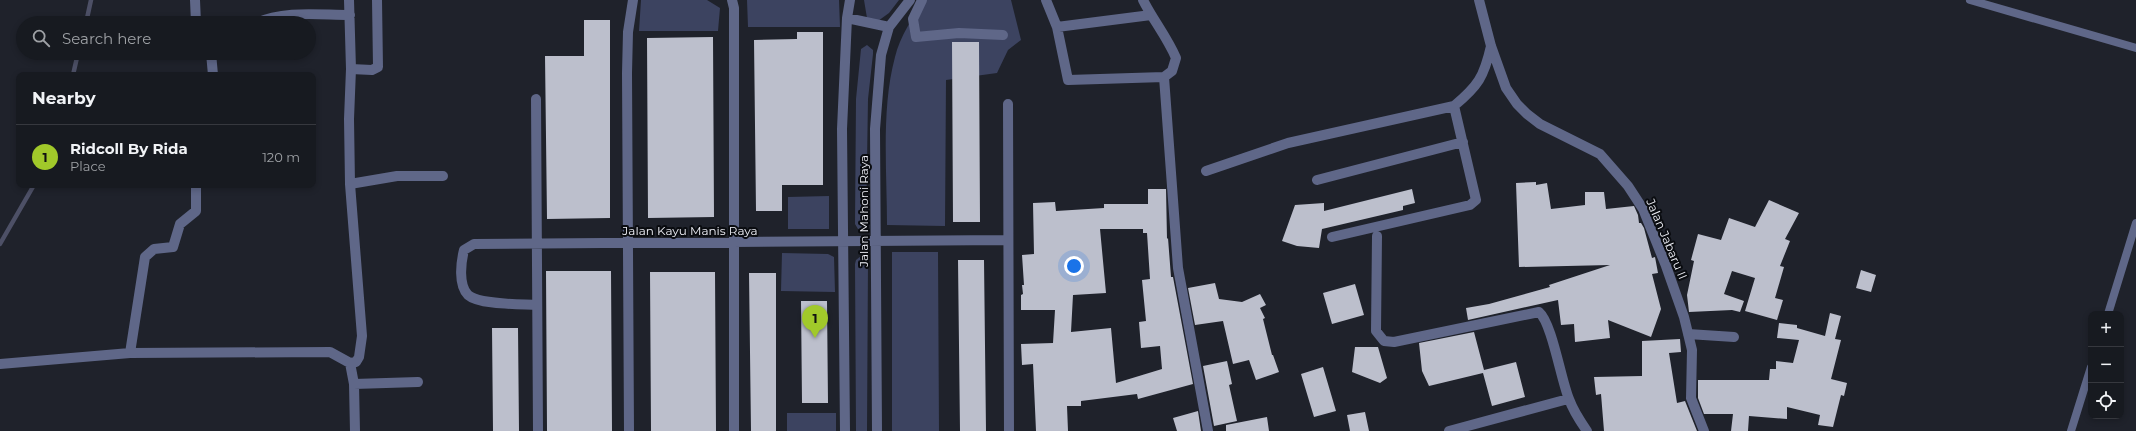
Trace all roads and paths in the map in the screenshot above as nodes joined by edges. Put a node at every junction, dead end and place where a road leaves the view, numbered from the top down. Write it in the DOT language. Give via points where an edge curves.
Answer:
graph roads {
  1 [pos="195,0"];
  2 [pos="348,0"];
  3 [pos="377,0"];
  4 [pos="633,0"];
  5 [pos="732,0"];
  6 [pos="850,0"];
  7 [pos="910,0"];
  8 [pos="922,0"];
  9 [pos="1046,0"];
  10 [pos="1143,0"];
  11 [pos="1479,0"];
  12 [pos="1970,0"];
  13 [pos="350,15"];
  14 [pos="1151,15"];
  15 [pos="196,16"];
  16 [pos="276,16"];
  17 [pos="846,18"];
  18 [pos="889,27"];
  19 [pos="1057,27"];
  20 [pos="1003,35"];
  21 [pos="1491,46"];
  22 [pos="2136,48"];
  23 [pos="212,60"];
  24 [pos="352,68"];
  25 [pos="213,72"];
  26 [pos="1164,77"];
  27 [pos="536,99"];
  28 [pos="1008,104"];
  29 [pos="1454,106"];
  30 [pos="1463,142"];
  31 [pos="1206,171"];
  32 [pos="442,176"];
  33 [pos="1317,180"];
  34 [pos="350,184"];
  35 [pos="196,188"];
  36 [pos="2136,223"];
  37 [pos="1377,236"];
  38 [pos="1332,237"];
  39 [pos="1008,240"];
  40 [pos="628,242"];
  41 [pos="843,242"];
  42 [pos="875,242"];
  43 [pos="537,243"];
  44 [pos="733,243"];
  45 [pos="537,305"];
  46 [pos="2109,311"];
  47 [pos="1688,334"];
  48 [pos="1734,336"];
  49 [pos="130,353"];
  50 [pos="350,363"];
  51 [pos="3,364"];
  52 [pos="2088,377"];
  53 [pos="418,382"];
  54 [pos="354,384"];
  55 [pos="1568,399"];
  56 [pos="355,431"];
  57 [pos="538,431"];
  58 [pos="629,431"];
  59 [pos="734,431"];
  60 [pos="845,431"];
  61 [pos="878,431"];
  62 [pos="1009,431"];
  63 [pos="1208,431"];
  64 [pos="1449,431"];
  65 [pos="1587,431"];
  66 [pos="1704,431"];
  67 [pos="2071,431"];
  1 -- 15 [label="street"];
  2 -- 13 [label="street"];
  3 -- 24 [label="street" via="378,67 372,70"];
  4 -- 40 [label="street" via="628,32 627,72"];
  5 -- 44 [label="street"];
  6 -- 17 [label="street, Jalan Mahoni Raya"];
  7 -- 18 [label="street, Jalan Mahoni Raya"];
  8 -- 20 [label="street" via="913,19 916,37 959,33"];
  9 -- 19 [label="street"];
  10 -- 14 [label="street"];
  11 -- 21 [label="street, Jalan Jabaru II"];
  12 -- 22 [label="lane"];
  13 -- 16 [label="street"];
  13 -- 24 [label="street"];
  14 -- 19 [label="street"];
  14 -- 26 [label="street" via="1164,32 1176,58 1172,71"];
  17 -- 18 [label="street"];
  17 -- 41 [label="street, Jalan Mahoni Raya" via="842,129"];
  18 -- 42 [label="street, Jalan Mahoni Raya" via="881,55 875,129"];
  19 -- 26 [label="street" via="1068,80"];
  21 -- 29 [label="street" via="1480,80"];
  21 -- 47 [label="street, Jalan Jabaru II" via="1506,88 1527,114 1540,124 1600,154 1628,186 1654,233"];
  23 -- 25 [label="street"];
  24 -- 34 [label="street" via="349,120"];
  26 -- 63 [label="street" via="1178,268"];
  27 -- 43 [label="street"];
  28 -- 39 [label="street"];
  29 -- 30 [label="street"];
  29 -- 31 [label="street" via="1288,143"];
  30 -- 33 [label="street"];
  30 -- 38 [label="street" via="1476,200 1470,205"];
  32 -- 34 [label="street" via="397,176"];
  34 -- 50 [label="street" via="362,336 360,357 356,362"];
  35 -- 49 [label="street" via="196,211 180,224 173,247 154,249 145,257"];
  36 -- 46 [label="lane"];
  37 -- 55 [label="street" via="1376,331 1384,341 1394,342 1539,312 1548,330"];
  39 -- 42 [label="street, Jalan Kayu Manis Raya"];
  39 -- 62 [label="street"];
  40 -- 43 [label="street, Jalan Kayu Manis Raya"];
  40 -- 44 [label="street, Jalan Kayu Manis Raya"];
  40 -- 58 [label="street"];
  41 -- 42 [label="street, Jalan Kayu Manis Raya"];
  41 -- 44 [label="street, Jalan Kayu Manis Raya"];
  41 -- 60 [label="street, Jalan Mahoni Raya"];
  42 -- 61 [label="street, Jalan Mahoni Raya"];
  43 -- 45 [label="street"];
  43 -- 45 [label="street, Jalan Kayu Manis Raya" via="474,244 464,250 462,284 467,294 478,300"];
  44 -- 59 [label="street"];
  45 -- 57 [label="street"];
  47 -- 48 [label="street"];
  47 -- 66 [label="street, Jalan Jabaru II" via="1692,350 1691,398"];
  49 -- 50 [label="street" via="325,351"];
  49 -- 51 [label="street"];
  50 -- 54 [label="street"];
  52 -- 67 [label="lane"];
  53 -- 54 [label="street"];
  54 -- 56 [label="street"];
  55 -- 64 [label="street"];
  55 -- 65 [label="street"];
}
